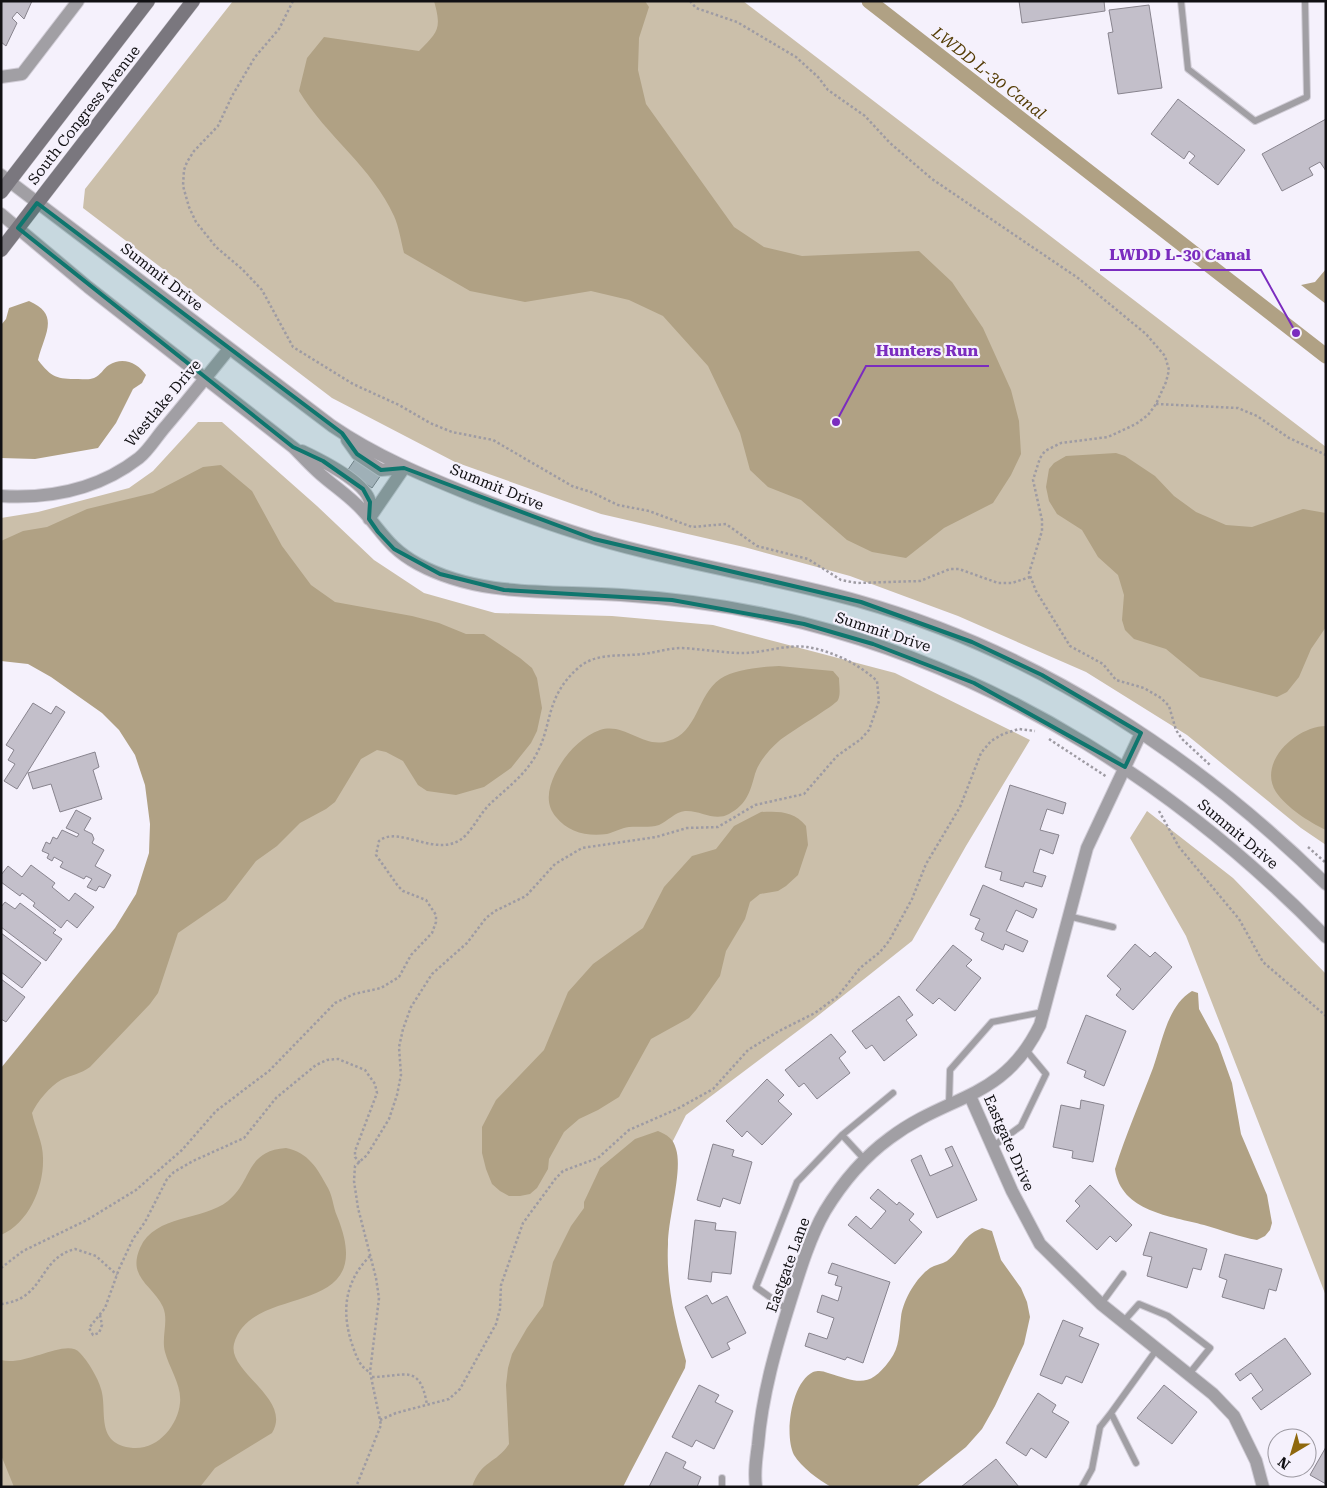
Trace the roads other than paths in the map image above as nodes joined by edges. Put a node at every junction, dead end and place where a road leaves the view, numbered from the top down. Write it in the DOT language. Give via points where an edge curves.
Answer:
graph roads {
  1 [pos="78,1"];
  2 [pos="148,1"];
  3 [pos="193,1"];
  4 [pos="1181,1"];
  5 [pos="1305,1"];
  6 [pos="1,77"];
  7 [pos="4,183"];
  8 [pos="37,202"];
  9 [pos="1,214"];
  10 [pos="18,228"];
  11 [pos="1,250"];
  12 [pos="230,349"];
  13 [pos="206,378"];
  14 [pos="404,468"];
  15 [pos="1,496"];
  16 [pos="369,519"];
  17 [pos="1141,733"];
  18 [pos="1125,767"];
  19 [pos="1326,884"];
  20 [pos="1068,916"];
  21 [pos="1113,927"];
  22 [pos="1326,936"];
  23 [pos="1043,1012"];
  24 [pos="1026,1050"];
  25 [pos="894,1094"];
  26 [pos="970,1096"];
  27 [pos="949,1104"];
  28 [pos="842,1135"];
  29 [pos="992,1147"];
  30 [pos="865,1160"];
  31 [pos="1123,1274"];
  32 [pos="1101,1304"];
  33 [pos="788,1310"];
  34 [pos="1123,1322"];
  35 [pos="1157,1349"];
  36 [pos="1189,1374"];
  37 [pos="1111,1413"];
  38 [pos="1136,1463"];
  39 [pos="722,1478"];
  40 [pos="722,1487"];
  41 [pos="756,1487"];
  42 [pos="1082,1487"];
  43 [pos="1262,1487"];
  1 -- 6 [label="street" via="22,74"];
  2 -- 7 [label="main road, South Congress Avenue"];
  3 -- 8 [label="main road, South Congress Avenue"];
  4 -- 5 [label="lane" via="1188,69 1255,121 1307,97"];
  7 -- 8 [label="street, Summit Drive"];
  8 -- 10 [label="main road, South Congress Avenue"];
  8 -- 12 [label="street, Summit Drive"];
  9 -- 10 [label="street, Summit Drive"];
  10 -- 11 [label="main road, South Congress Avenue"];
  10 -- 13 [label="street, Summit Drive"];
  12 -- 13 [label="street, Westlake Drive"];
  12 -- 14 [label="street, Summit Drive" via="342,433"];
  13 -- 15 [label="street, Westlake Drive" via="140,457 119,471 96,483 59,494"];
  13 -- 16 [label="street, Summit Drive" via="356,496 365,506"];
  14 -- 16 [label="street"];
  14 -- 17 [label="street, Summit Drive" via="544,523 594,539 721,570 795,584 921,621 1042,675 1104,708"];
  16 -- 18 [label="street, Summit Drive" via="394,549 440,574 465,583 504,590 672,600 749,611 804,624 926,663 974,683 1057,726"];
  17 -- 18 [label="street, Eastgate Drive"];
  17 -- 19 [label="street, Summit Drive" via="1233,800"];
  18 -- 20 [label="street, Eastgate Drive" via="1087,848"];
  18 -- 22 [label="street, Summit Drive" via="1246,861"];
  20 -- 21 [label="lane"];
  20 -- 23 [label="street, Eastgate Drive"];
  23 -- 24 [label="street, Eastgate Drive" via="1040,1025"];
  23 -- 27 [label="lane" via="992,1022 950,1070"];
  24 -- 26 [label="street, Eastgate Drive" via="1004,1075"];
  24 -- 29 [label="lane" via="1046,1074 1021,1126"];
  25 -- 28 [label="lane"];
  26 -- 27 [label="street, Eastgate Lane"];
  26 -- 29 [label="street, Eastgate Drive"];
  27 -- 30 [label="street, Eastgate Lane" via="917,1119"];
  28 -- 30 [label="lane"];
  28 -- 33 [label="lane" via="797,1182 756,1287"];
  29 -- 32 [label="street, Eastgate Drive" via="1022,1214 1040,1244"];
  30 -- 33 [label="street, Eastgate Lane" via="843,1184 825,1212 810,1244"];
  31 -- 32 [label="lane"];
  32 -- 34 [label="street, Eastgate Drive"];
  33 -- 41 [label="street, Eastgate Lane" via="761,1406"];
  34 -- 35 [label="street, Eastgate Drive"];
  34 -- 36 [label="lane" via="1139,1304 1168,1316 1210,1348"];
  35 -- 36 [label="street, Eastgate Drive"];
  35 -- 37 [label="lane"];
  36 -- 43 [label="street, Eastgate Drive" via="1234,1416 1256,1461"];
  37 -- 38 [label="lane"];
  37 -- 42 [label="lane" via="1100,1427 1092,1469"];
  39 -- 40 [label="lane"];
}
